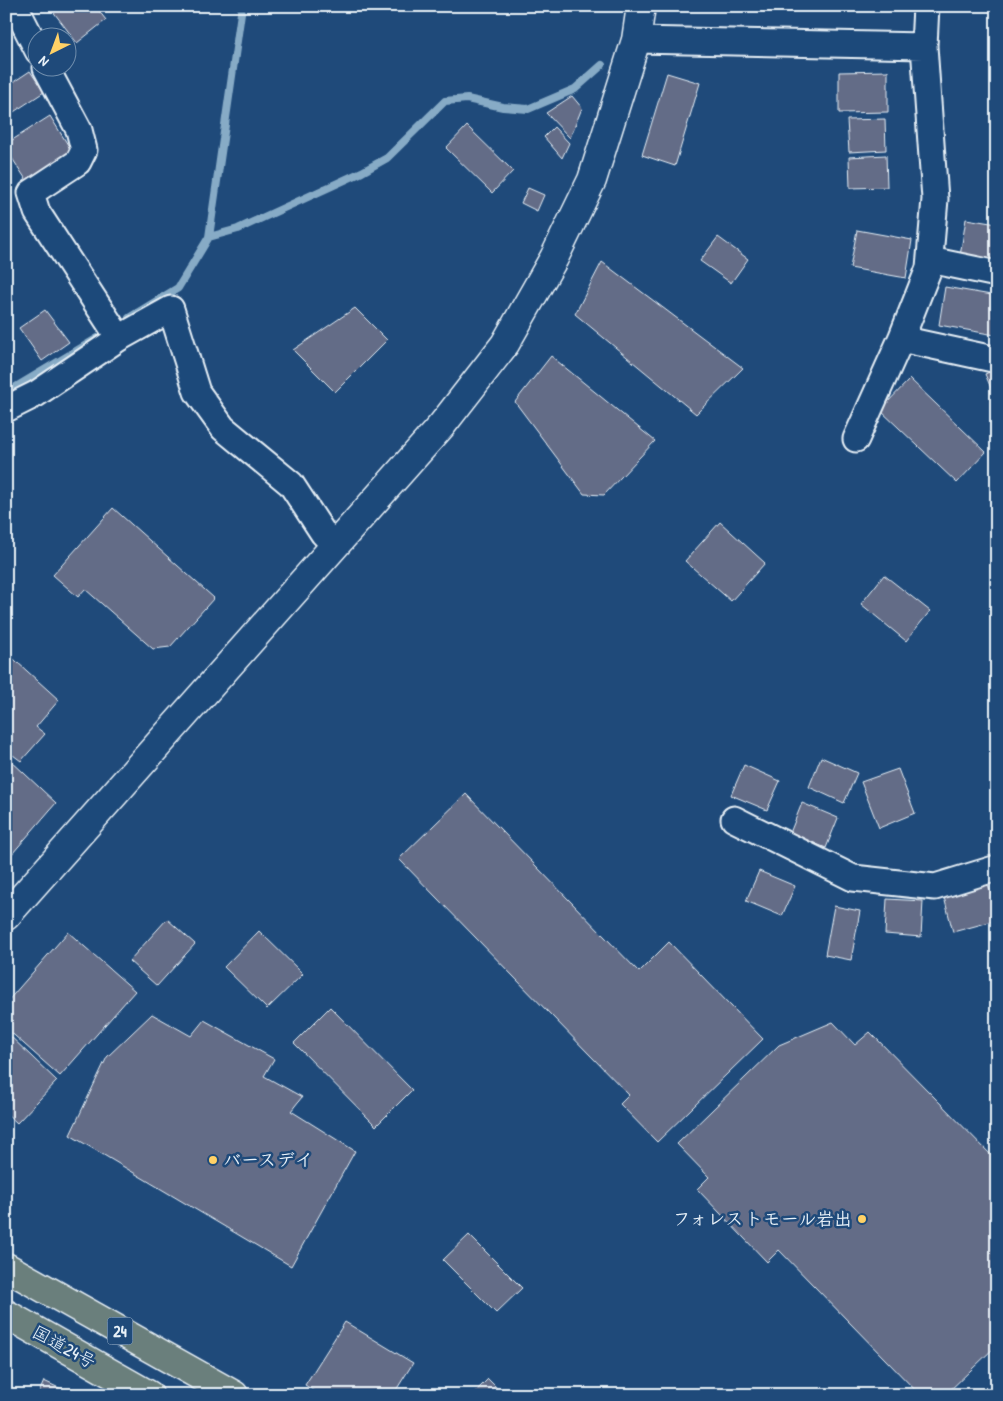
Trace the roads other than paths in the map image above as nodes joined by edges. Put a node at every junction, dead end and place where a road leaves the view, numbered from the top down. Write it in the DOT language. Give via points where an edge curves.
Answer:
graph roads {
  1 [pos="15,6"];
  2 [pos="641,6"];
  3 [pos="926,6"];
  4 [pos="28,31"];
  5 [pos="636,40"];
  6 [pos="924,46"];
  7 [pos="51,78"];
  8 [pos="930,260"];
  9 [pos="997,274"];
  10 [pos="119,338"];
  11 [pos="901,339"];
  12 [pos="997,357"];
  13 [pos="6,410"];
  14 [pos="856,438"];
  15 [pos="335,546"];
  16 [pos="734,819"];
  17 [pos="997,868"];
  18 [pos="6,916"];
  19 [pos="6,1267"];
  20 [pos="6,1314"];
  21 [pos="149,1395"];
  22 [pos="234,1395"];
  1 -- 4 [label="street"];
  2 -- 5 [label="street"];
  3 -- 6 [label="street"];
  5 -- 6 [label="street"];
  5 -- 15 [label="street" via="592,180 554,258 505,344 442,425"];
  6 -- 8 [label="street" via="935,198"];
  7 -- 10 [label="street" via="79,130 84,150 78,162 31,193 37,212"];
  8 -- 9 [label="street"];
  8 -- 11 [label="street"];
  10 -- 13 [label="street" via="36,394"];
  10 -- 15 [label="street" via="171,309 198,392 223,428 291,484"];
  11 -- 12 [label="street" via="993,359"];
  11 -- 14 [label="street"];
  15 -- 18 [label="street"];
  16 -- 17 [label="street" via="853,878 935,888"];
  19 -- 22 [label="highway, 24"];
  20 -- 21 [label="highway, 国道24号 / 24"];
}
